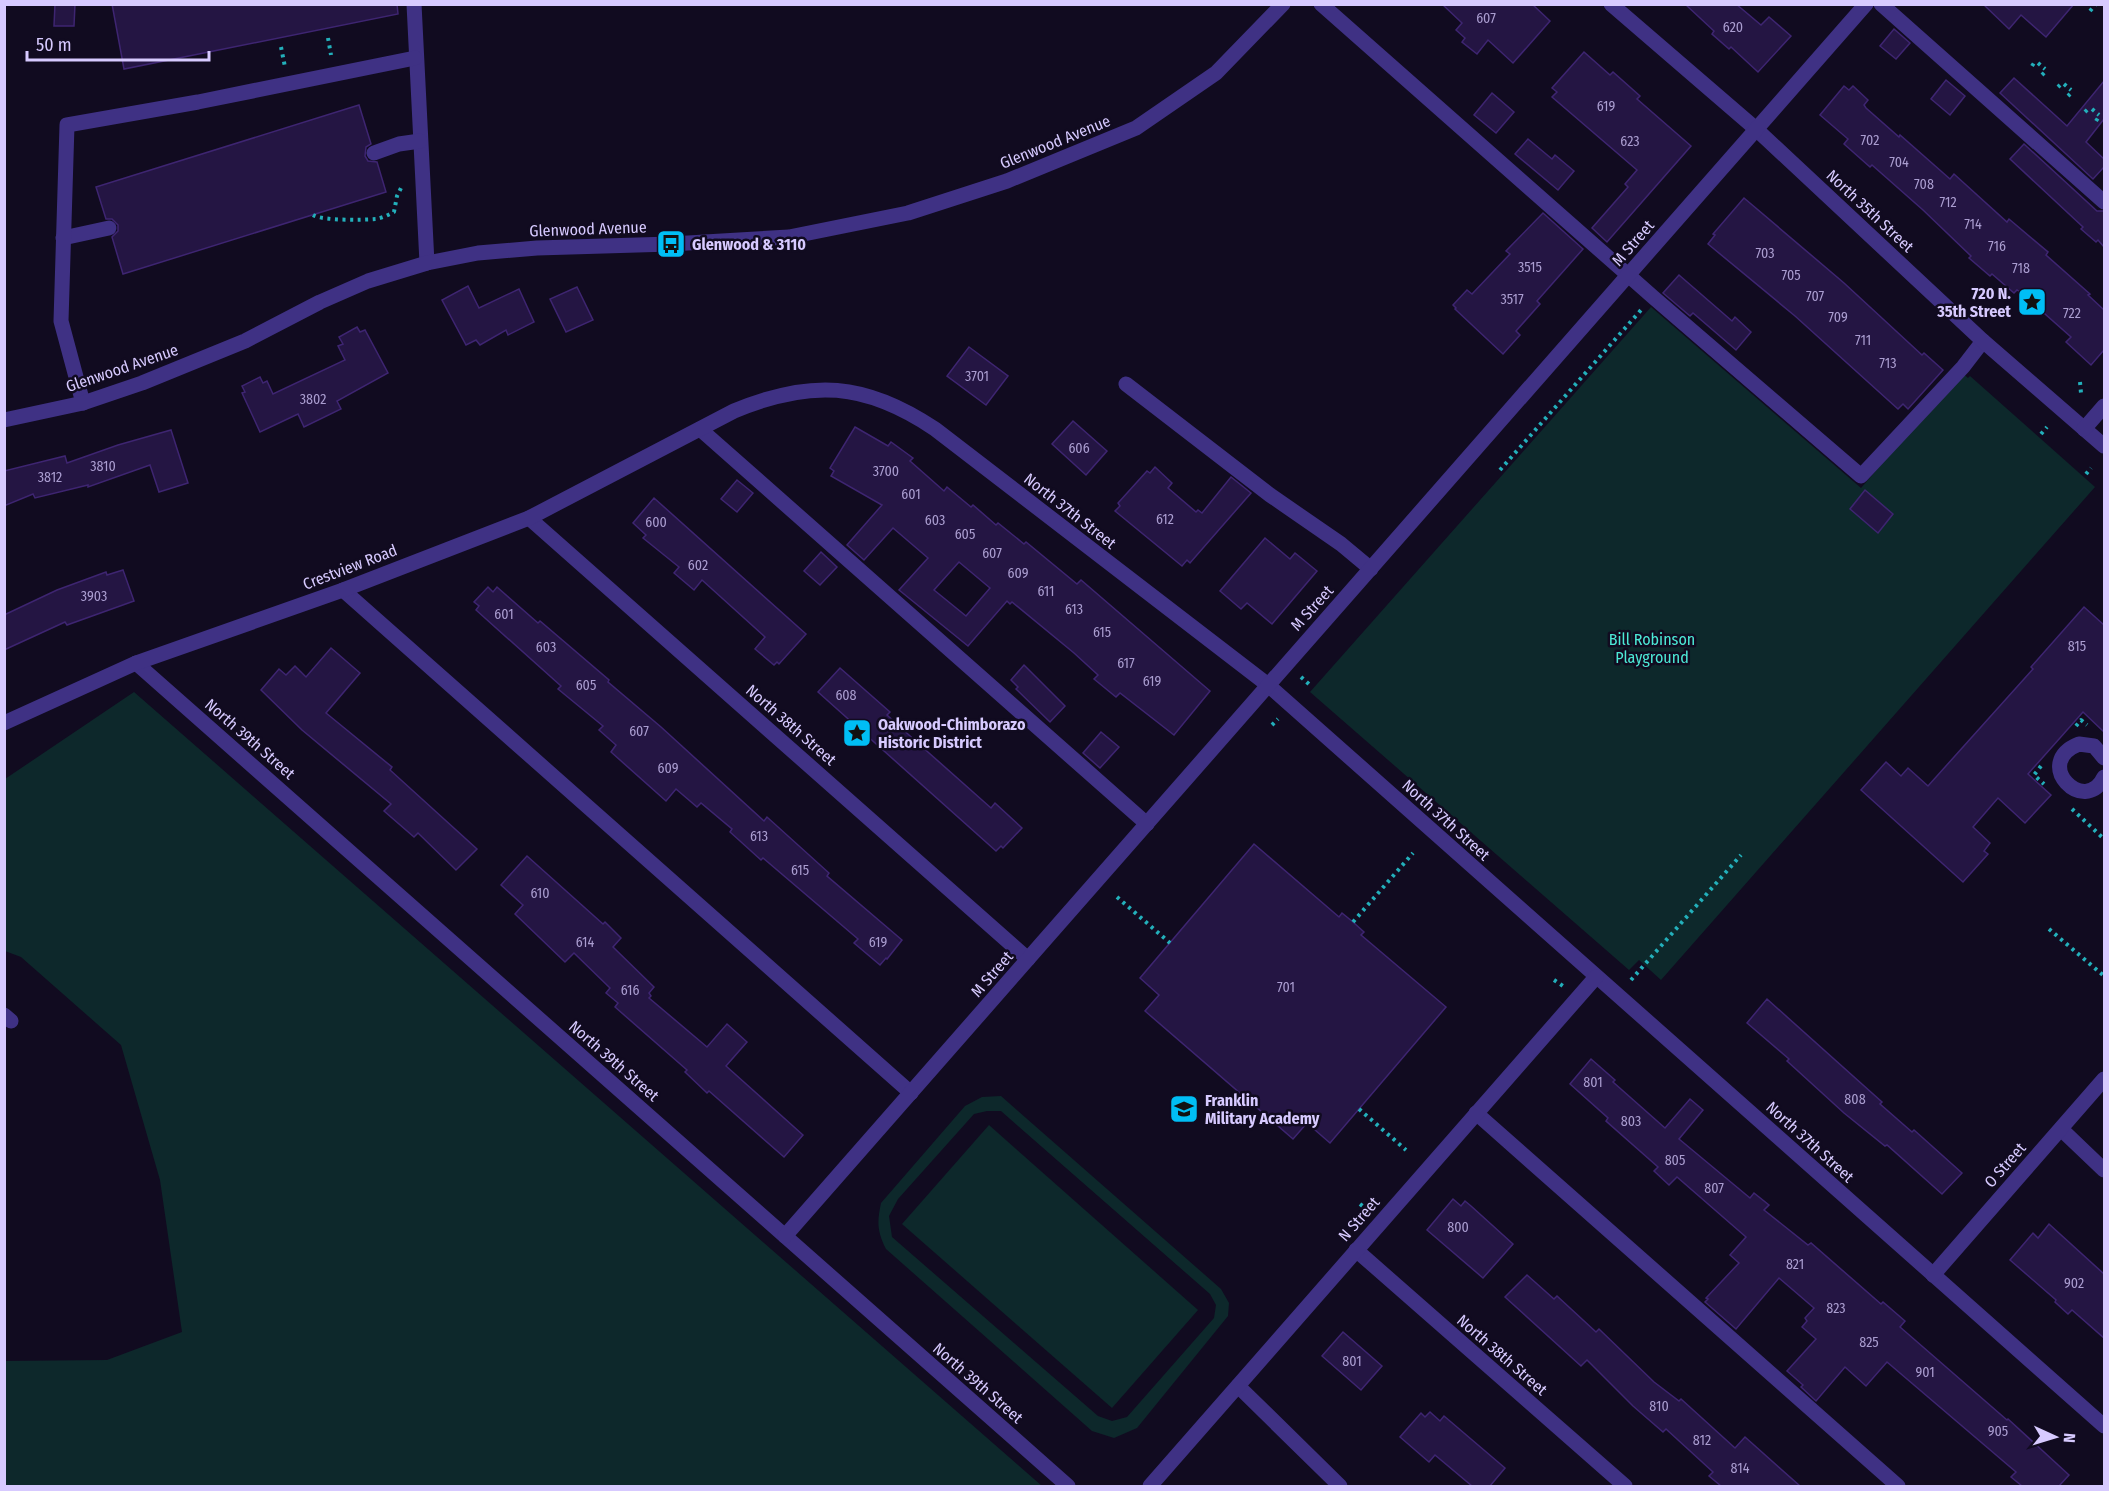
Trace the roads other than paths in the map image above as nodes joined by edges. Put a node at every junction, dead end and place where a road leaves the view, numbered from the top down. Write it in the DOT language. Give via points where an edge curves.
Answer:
graph roads {
  1 [pos="414,4"];
  2 [pos="1283,4"];
  3 [pos="1321,4"];
  4 [pos="1611,4"];
  5 [pos="1866,4"];
  6 [pos="1881,4"];
  7 [pos="415,58"];
  8 [pos="1756,129"];
  9 [pos="420,141"];
  10 [pos="374,153"];
  11 [pos="2104,202"];
  12 [pos="109,228"];
  13 [pos="63,238"];
  14 [pos="427,263"];
  15 [pos="1628,275"];
  16 [pos="1983,341"];
  17 [pos="1126,384"];
  18 [pos="82,403"];
  19 [pos="2104,406"];
  20 [pos="4,420"];
  21 [pos="700,429"];
  22 [pos="2085,429"];
  23 [pos="2104,446"];
  24 [pos="529,518"];
  25 [pos="1371,569"];
  26 [pos="343,590"];
  27 [pos="136,663"];
  28 [pos="1268,686"];
  29 [pos="4,723"];
  30 [pos="2104,758"];
  31 [pos="2104,780"];
  32 [pos="1147,824"];
  33 [pos="1029,959"];
  34 [pos="1596,977"];
  35 [pos="2104,1079"];
  36 [pos="911,1093"];
  37 [pos="1476,1113"];
  38 [pos="2061,1129"];
  39 [pos="2104,1170"];
  40 [pos="785,1236"];
  41 [pos="1356,1250"];
  42 [pos="1933,1275"];
  43 [pos="1238,1386"];
  44 [pos="2104,1426"];
  45 [pos="1068,1486"];
  46 [pos="1150,1486"];
  47 [pos="1340,1486"];
  48 [pos="1625,1486"];
  49 [pos="1898,1486"];
  1 -- 7 [label="street"];
  2 -- 14 [label="street, Glenwood Avenue" via="1216,73 1136,128 1007,181 908,213 789,237 537,248 478,253"];
  3 -- 15 [label="street"];
  4 -- 8 [label="street, North 35th Street"];
  5 -- 8 [label="street, M Street"];
  6 -- 11 [label="street"];
  7 -- 9 [label="street"];
  7 -- 13 [label="street" via="67,125"];
  8 -- 15 [label="street, M Street"];
  8 -- 16 [label="street, North 35th Street"];
  9 -- 10 [label="street"];
  9 -- 14 [label="street"];
  12 -- 13 [label="street"];
  13 -- 18 [label="street" via="61,321"];
  14 -- 18 [label="street, Glenwood Avenue" via="368,281 245,341"];
  15 -- 16 [label="street" via="1861,476"];
  15 -- 25 [label="street, M Street"];
  16 -- 22 [label="street, North 35th Street"];
  17 -- 25 [label="street"];
  18 -- 20 [label="street, Glenwood Avenue"];
  19 -- 22 [label="street"];
  21 -- 24 [label="street, Crestview Road"];
  21 -- 28 [label="street, North 37th Street" via="756,402 809,389 867,395 892,404 935,429"];
  21 -- 32 [label="street"];
  22 -- 23 [label="street, North 35th Street"];
  24 -- 26 [label="street, Crestview Road"];
  24 -- 33 [label="street, North 38th Street"];
  25 -- 28 [label="street, M Street"];
  26 -- 27 [label="street, Crestview Road"];
  26 -- 36 [label="street"];
  27 -- 29 [label="street, Crestview Road"];
  27 -- 40 [label="street, North 39th Street"];
  28 -- 32 [label="street, M Street"];
  28 -- 34 [label="street, North 37th Street"];
  30 -- 31 [label="street" via="2094,747 2079,744 2065,753 2060,767 2064,781 2076,790 2091,790"];
  32 -- 33 [label="street, M Street"];
  33 -- 36 [label="street, M Street"];
  34 -- 37 [label="street, N Street"];
  34 -- 42 [label="street, North 37th Street"];
  35 -- 38 [label="street, O Street"];
  36 -- 40 [label="street, M Street"];
  37 -- 41 [label="street, N Street"];
  37 -- 49 [label="street"];
  38 -- 39 [label="street"];
  38 -- 42 [label="street, O Street"];
  40 -- 45 [label="street, North 39th Street"];
  41 -- 43 [label="street, N Street"];
  41 -- 48 [label="street, North 38th Street"];
  42 -- 44 [label="street, North 37th Street"];
  43 -- 46 [label="street, N Street"];
  43 -- 47 [label="street"];
}
